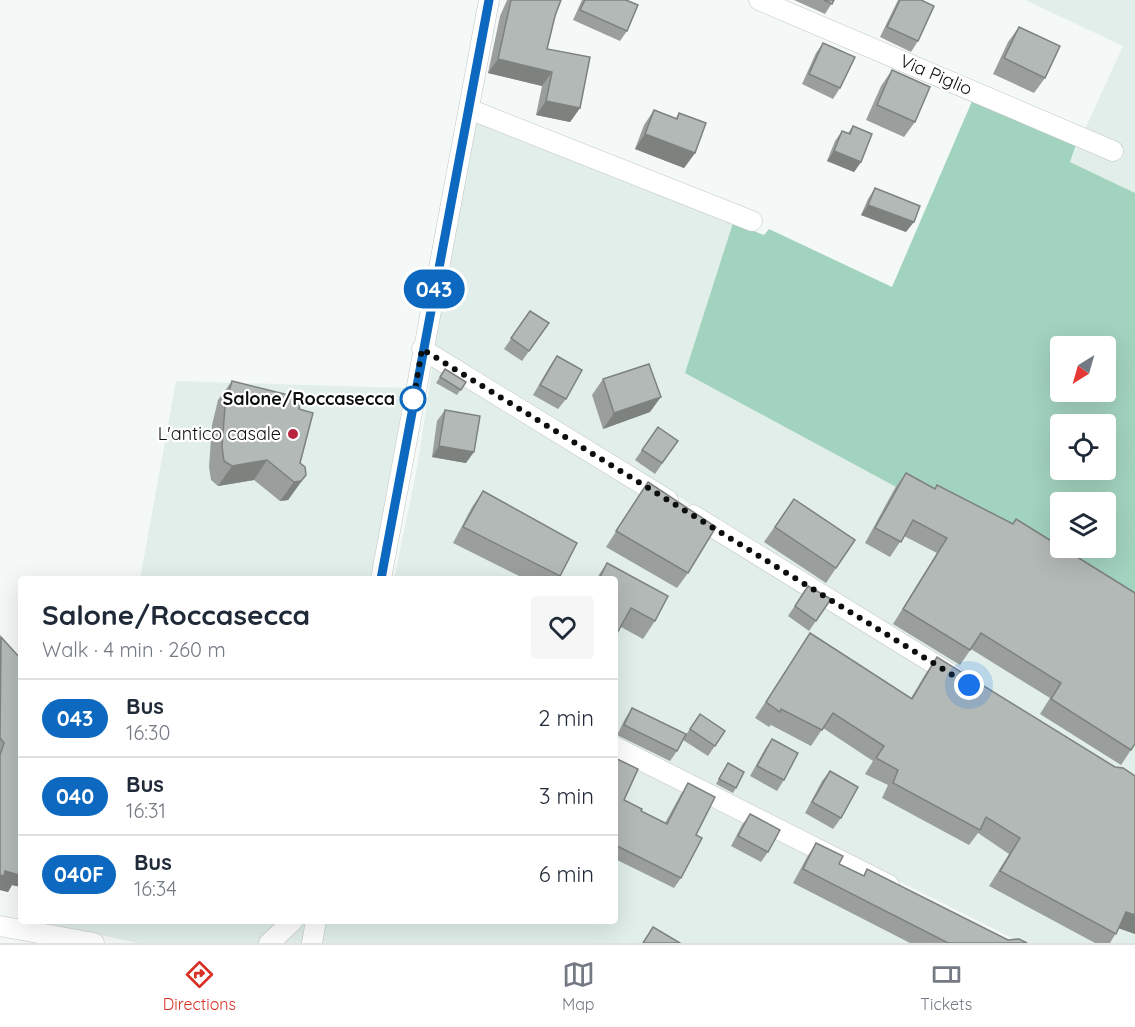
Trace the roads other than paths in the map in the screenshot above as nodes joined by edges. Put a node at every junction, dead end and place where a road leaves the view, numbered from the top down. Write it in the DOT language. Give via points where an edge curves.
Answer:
graph roads {
  1 [pos="489,0"];
  2 [pos="759,0"];
  3 [pos="469,109"];
  4 [pos="1113,151"];
  5 [pos="752,221"];
  6 [pos="422,349"];
  7 [pos="382,576"];
  8 [pos="969,685"];
  9 [pos="618,749"];
  10 [pos="909,895"];
  11 [pos="290,924"];
  12 [pos="315,924"];
  13 [pos="0,926"];
  14 [pos="94,943"];
  15 [pos="269,943"];
  16 [pos="312,943"];
  1 -- 3 [label="street"];
  2 -- 4 [label="street, Via Piglio"];
  3 -- 5 [label="street"];
  3 -- 6 [label="street"];
  6 -- 7 [label="street"];
  6 -- 8 [label="street"];
  9 -- 10 [label="street"];
  11 -- 15 [label="street"];
  12 -- 16 [label="street"];
  13 -- 14 [label="street"];
}
